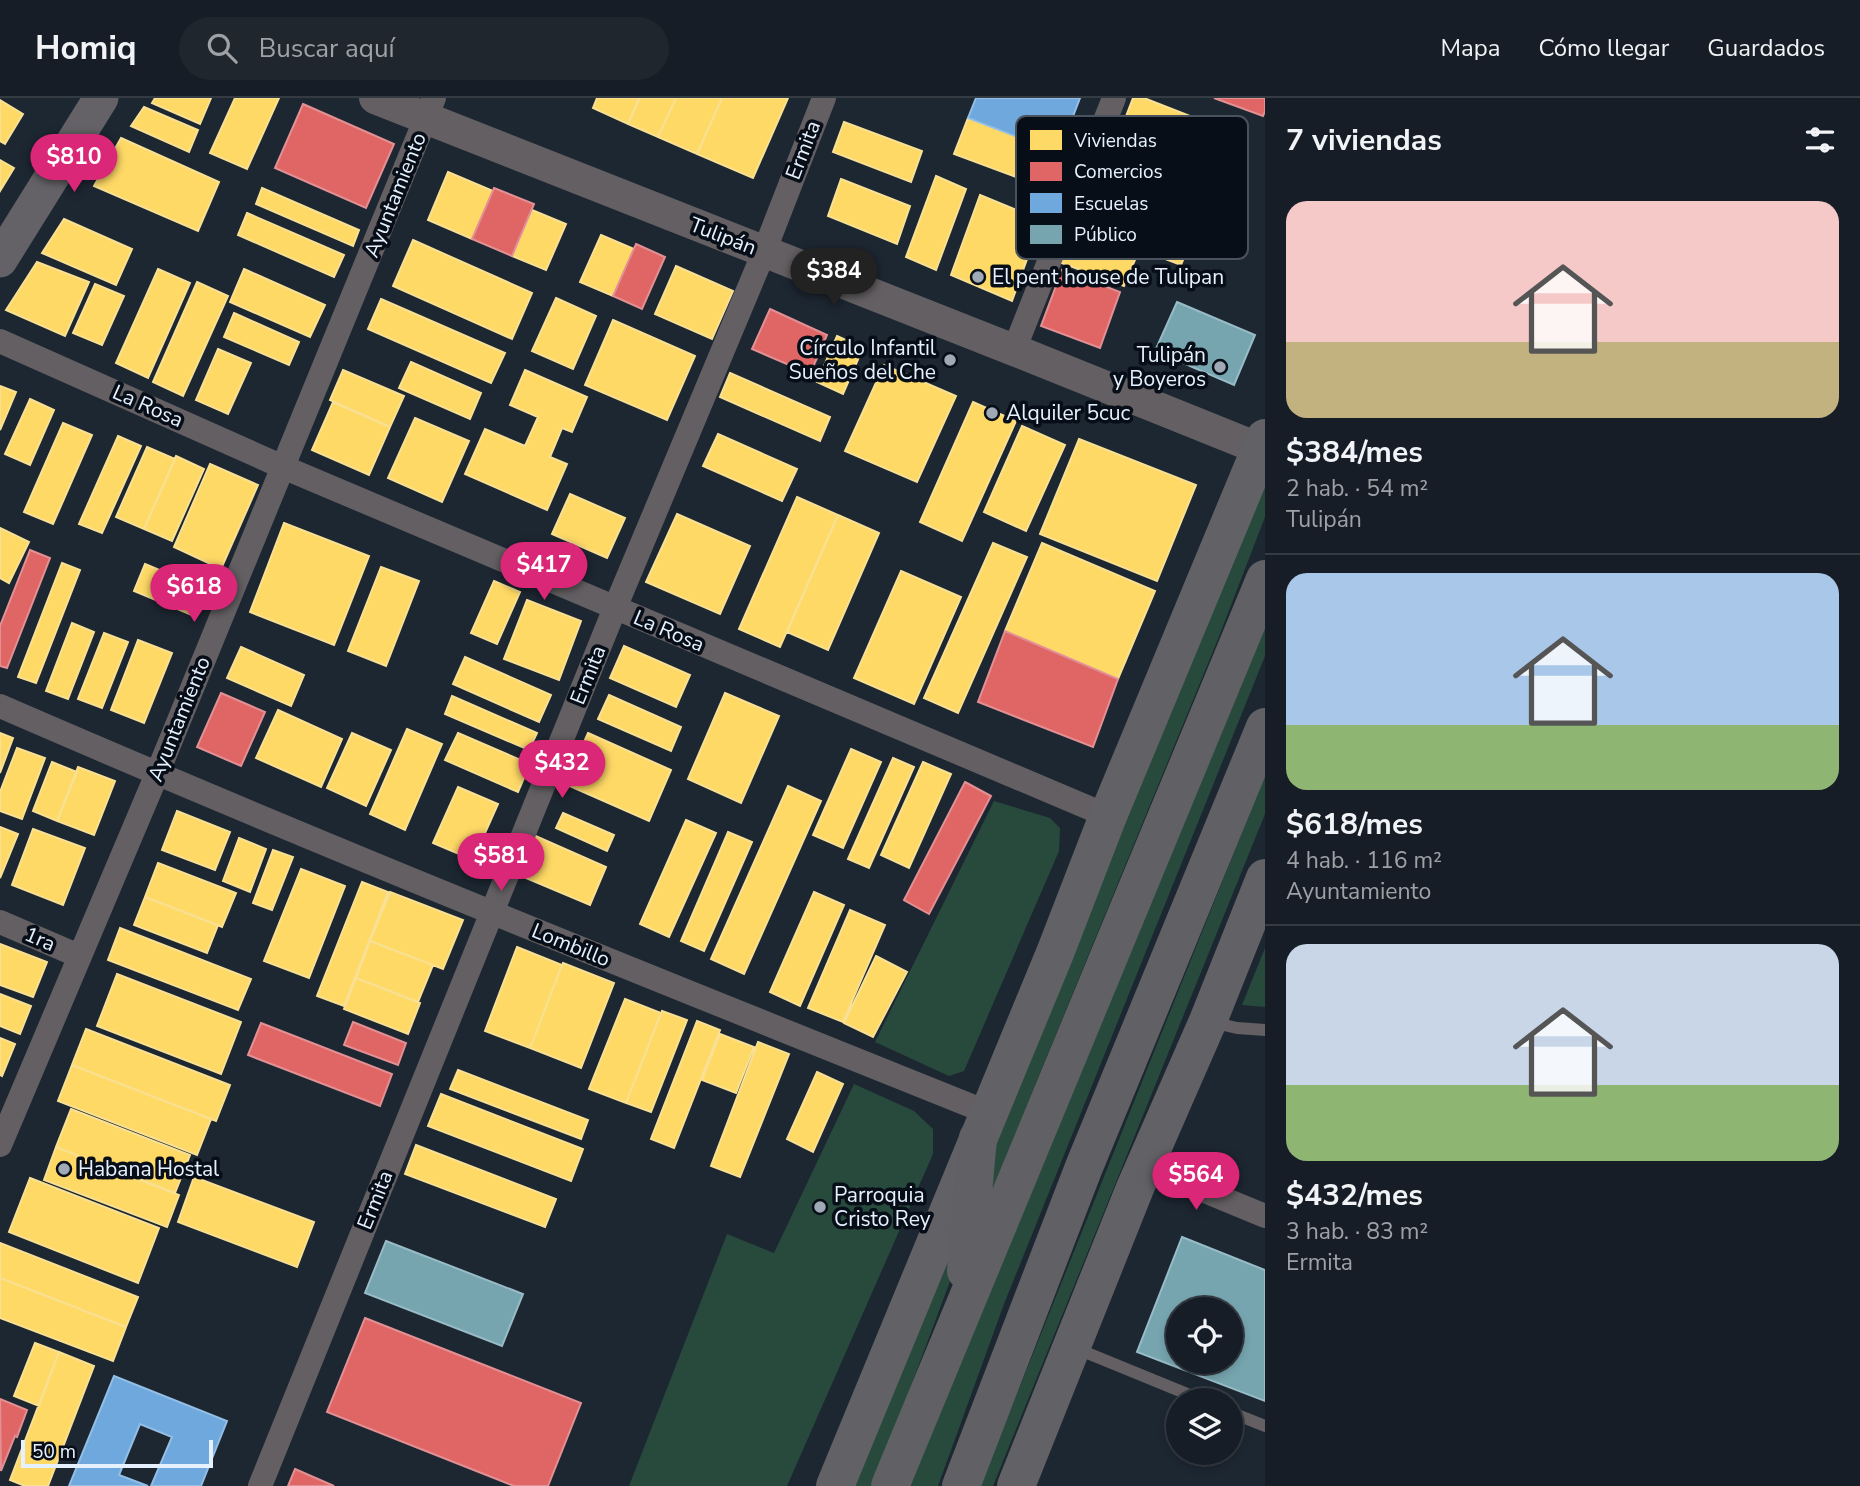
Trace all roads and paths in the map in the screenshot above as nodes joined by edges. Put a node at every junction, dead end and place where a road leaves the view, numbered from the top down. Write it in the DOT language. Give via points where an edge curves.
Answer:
graph roads {
  1 [pos="101,98"];
  2 [pos="375,98"];
  3 [pos="824,98"];
  4 [pos="1114,98"];
  5 [pos="430,109"];
  6 [pos="1107,116"];
  7 [pos="764,252"];
  8 [pos="1050,259"];
  9 [pos="0,260"];
  10 [pos="0,341"];
  11 [pos="1014,350"];
  12 [pos="1264,446"];
  13 [pos="283,467"];
  14 [pos="1265,579"];
  15 [pos="615,608"];
  16 [pos="0,706"];
  17 [pos="1265,727"];
  18 [pos="157,774"];
  19 [pos="1108,816"];
  20 [pos="1265,878"];
  21 [pos="491,913"];
  22 [pos="0,922"];
  23 [pos="79,956"];
  24 [pos="1208,1021"];
  25 [pos="1265,1030"];
  26 [pos="7,1109"];
  27 [pos="984,1125"];
  28 [pos="0,1145"];
  29 [pos="1144,1166"];
  30 [pos="1265,1216"];
  31 [pos="959,1318"];
  32 [pos="1072,1347"];
  33 [pos="1173,1388"];
  34 [pos="1243,1417"];
  35 [pos="1265,1426"];
  36 [pos="260,1486"];
  37 [pos="835,1486"];
  38 [pos="890,1486"];
  39 [pos="961,1486"];
  40 [pos="1016,1486"];
  1 -- 9 [label="main road"];
  2 -- 5 [label="street, Tulipán"];
  3 -- 7 [label="street, Ermita"];
  4 -- 6 [label="street"];
  5 -- 7 [label="street, Tulipán"];
  5 -- 13 [label="street, Ayuntamiento"];
  7 -- 11 [label="street, Tulipán"];
  7 -- 15 [label="street, Ermita"];
  8 -- 11 [label="street"];
  10 -- 13 [label="street, La Rosa"];
  11 -- 12 [label="street, Tulipán"];
  12 -- 19 [label="main road"];
  13 -- 15 [label="street, La Rosa"];
  13 -- 18 [label="street, Ayuntamiento"];
  14 -- 31 [label="highway"];
  15 -- 19 [label="street, La Rosa"];
  15 -- 21 [label="street, Ermita"];
  16 -- 18 [label="street, Lombillo"];
  17 -- 39 [label="highway" via="1084,1167"];
  18 -- 21 [label="street, Lombillo"];
  18 -- 23 [label="street, Ayuntamiento"];
  19 -- 27 [label="main road"];
  20 -- 24 [label="main road"];
  21 -- 27 [label="street, Lombillo"];
  21 -- 36 [label="street, Ermita"];
  22 -- 23 [label="street, 1ra"];
  23 -- 26 [label="street, Ayuntamiento"];
  24 -- 25 [label="lane"];
  24 -- 29 [label="main road"];
  26 -- 28 [label="street, Ayuntamiento"];
  27 -- 31 [label="highway"];
  27 -- 37 [label="main road"];
  29 -- 30 [label="street"];
  29 -- 32 [label="main road"];
  31 -- 38 [label="highway"];
  32 -- 33 [label="lane"];
  32 -- 40 [label="main road"];
  34 -- 35 [label="lane"];
}
